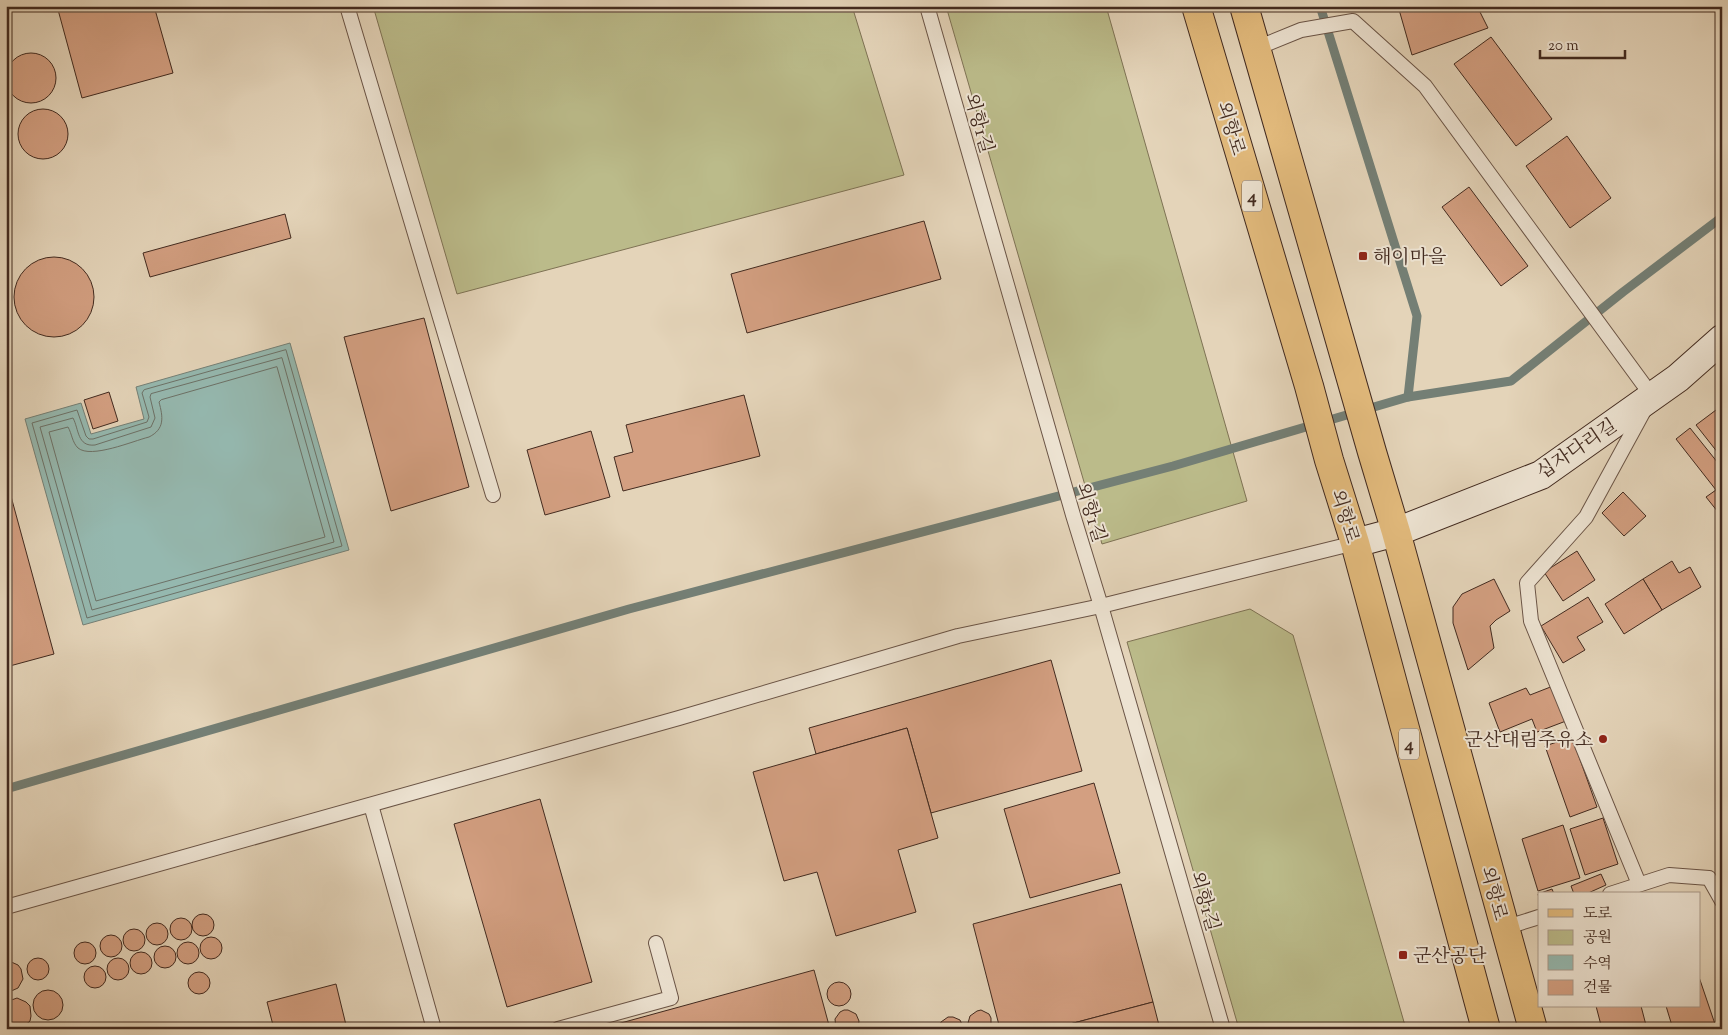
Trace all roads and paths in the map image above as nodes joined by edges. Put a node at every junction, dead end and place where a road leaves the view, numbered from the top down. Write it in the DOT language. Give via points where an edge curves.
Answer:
graph roads {
  1 [pos="347,6"];
  2 [pos="927,6"];
  3 [pos="1196,6"];
  4 [pos="1244,6"];
  5 [pos="1257,48"];
  6 [pos="1722,339"];
  7 [pos="1652,396"];
  8 [pos="493,495"];
  9 [pos="1396,532"];
  10 [pos="1355,543"];
  11 [pos="1101,606"];
  12 [pos="371,805"];
  13 [pos="1639,884"];
  14 [pos="1616,892"];
  15 [pos="1722,901"];
  16 [pos="6,907"];
  17 [pos="1538,917"];
  18 [pos="1504,928"];
  19 [pos="656,943"];
  20 [pos="434,1029"];
  21 [pos="558,1029"];
  22 [pos="1223,1029"];
  23 [pos="1486,1029"];
  24 [pos="1533,1029"];
  1 -- 8 [label="lane"];
  2 -- 11 [label="lane, 외항1길"];
  3 -- 10 [label="main road, 외항로 / 4"];
  4 -- 5 [label="main road, 외항로"];
  5 -- 7 [label="lane" via="1301,30 1353,21 1425,86"];
  5 -- 9 [label="main road, 외항로"];
  6 -- 7 [label="street, 십자다리길"];
  7 -- 9 [label="street, 십자다리길" via="1541,475"];
  7 -- 13 [label="lane" via="1586,517 1527,583 1531,621"];
  9 -- 10 [label="street, 십자다리길"];
  9 -- 18 [label="main road, 외항로"];
  10 -- 11 [label="lane"];
  10 -- 23 [label="main road, 외항로 / 4"];
  11 -- 12 [label="lane" via="958,636"];
  11 -- 22 [label="lane, 외항1길"];
  12 -- 16 [label="lane"];
  12 -- 20 [label="lane"];
  13 -- 14 [label="lane"];
  13 -- 15 [label="lane" via="1669,874 1709,878"];
  17 -- 18 [label="lane"];
  18 -- 24 [label="main road, 외항로"];
  19 -- 21 [label="lane" via="671,998"];
}
